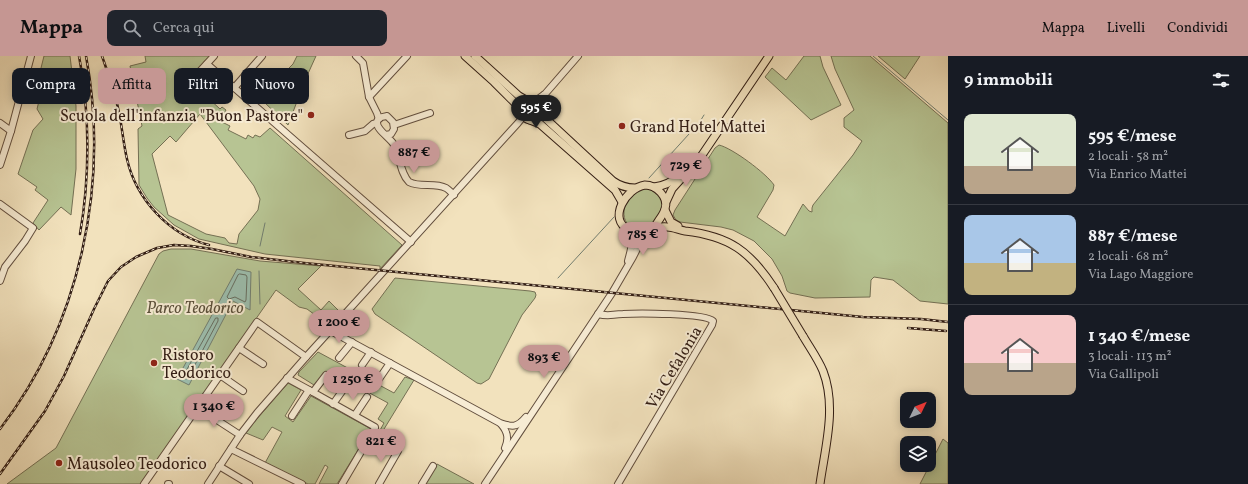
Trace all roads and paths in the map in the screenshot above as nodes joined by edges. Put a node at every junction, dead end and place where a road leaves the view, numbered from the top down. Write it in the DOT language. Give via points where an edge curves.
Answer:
graph roads {
  1 [pos="31,56"];
  2 [pos="214,56"];
  3 [pos="262,56"];
  4 [pos="356,56"];
  5 [pos="407,56"];
  6 [pos="465,56"];
  7 [pos="475,56"];
  8 [pos="578,56"];
  9 [pos="769,56"];
  10 [pos="207,64"];
  11 [pos="203,68"];
  12 [pos="234,88"];
  13 [pos="545,94"];
  14 [pos="369,97"];
  15 [pos="532,103"];
  16 [pos="373,104"];
  17 [pos="539,109"];
  18 [pos="522,112"];
  19 [pos="430,113"];
  20 [pos="387,116"];
  21 [pos="529,120"];
  22 [pos="378,121"];
  23 [pos="0,123"];
  24 [pos="518,123"];
  25 [pos="394,125"];
  26 [pos="11,131"];
  27 [pos="349,135"];
  28 [pos="386,135"];
  29 [pos="0,165"];
  30 [pos="692,165"];
  31 [pos="654,187"];
  32 [pos="635,188"];
  33 [pos="454,195"];
  34 [pos="622,202"];
  35 [pos="666,202"];
  36 [pos="0,204"];
  37 [pos="665,210"];
  38 [pos="655,227"];
  39 [pos="627,229"];
  40 [pos="690,231"];
  41 [pos="647,233"];
  42 [pos="411,242"];
  43 [pos="626,270"];
  44 [pos="0,281"];
  45 [pos="598,314"];
  46 [pos="331,331"];
  47 [pos="352,342"];
  48 [pos="239,348"];
  49 [pos="371,352"];
  50 [pos="306,357"];
  51 [pos="339,358"];
  52 [pos="390,363"];
  53 [pos="263,364"];
  54 [pos="362,365"];
  55 [pos="220,375"];
  56 [pos="326,375"];
  57 [pos="287,378"];
  58 [pos="378,379"];
  59 [pos="343,390"];
  60 [pos="243,391"];
  61 [pos="311,391"];
  62 [pos="367,397"];
  63 [pos="334,404"];
  64 [pos="197,407"];
  65 [pos="535,407"];
  66 [pos="355,415"];
  67 [pos="292,416"];
  68 [pos="508,428"];
  69 [pos="240,435"];
  70 [pos="517,436"];
  71 [pos="231,449"];
  72 [pos="398,452"];
  73 [pos="503,457"];
  74 [pos="219,466"];
  75 [pos="433,466"];
  76 [pos="144,484"];
  77 [pos="208,484"];
  78 [pos="250,484"];
  79 [pos="302,484"];
  80 [pos="342,484"];
  81 [pos="379,484"];
  82 [pos="422,484"];
  83 [pos="485,484"];
  84 [pos="618,484"];
  85 [pos="820,484"];
  1 -- 26 [label="street"];
  2 -- 10 [label="street"];
  3 -- 12 [label="street"];
  4 -- 14 [label="street" via="363,63"];
  5 -- 14 [label="street"];
  6 -- 18 [label="main road"];
  7 -- 15 [label="main road" via="519,96"];
  8 -- 13 [label="street"];
  9 -- 30 [label="main road" via="700,158"];
  10 -- 11 [label="street"];
  10 -- 12 [label="street"];
  12 -- 42 [label="street"];
  13 -- 15 [label="street"];
  13 -- 17 [label="street"];
  14 -- 16 [label="street"];
  15 -- 17 [label="main road"];
  15 -- 18 [label="main road" via="524,106"];
  16 -- 20 [label="street"];
  16 -- 22 [label="street"];
  17 -- 21 [label="main road" via="537,118"];
  17 -- 32 [label="main road" via="545,118 613,181"];
  18 -- 21 [label="main road"];
  18 -- 24 [label="street" via="522,118"];
  19 -- 25 [label="street"];
  20 -- 22 [label="street" via="381,117"];
  20 -- 25 [label="street"];
  21 -- 24 [label="street"];
  21 -- 34 [label="main road" via="540,124 615,190"];
  22 -- 27 [label="street" via="364,132"];
  22 -- 28 [label="street" via="378,127"];
  23 -- 26 [label="street"];
  24 -- 33 [label="street"];
  25 -- 28 [label="street" via="391,134"];
  26 -- 29 [label="street"];
  28 -- 33 [label="street" via="395,146 408,182 441,186"];
  30 -- 31 [label="main road" via="668,184"];
  30 -- 35 [label="main road" via="672,189"];
  31 -- 32 [label="main road" via="645,185"];
  31 -- 35 [label="main road" via="660,191"];
  32 -- 34 [label="main road"];
  33 -- 42 [label="street"];
  34 -- 39 [label="main road" via="620,218"];
  35 -- 37 [label="main road"];
  36 -- 44 [label="street" via="33,228 5,267"];
  37 -- 38 [label="main road"];
  37 -- 40 [label="main road" via="674,224"];
  38 -- 40 [label="main road"];
  38 -- 41 [label="main road"];
  39 -- 41 [label="main road" via="634,233"];
  39 -- 43 [label="street" via="632,242"];
  40 -- 85 [label="main road, bridge" via="724,240 751,258 774,288 823,372 828,394 829,422"];
  41 -- 43 [label="street"];
  42 -- 46 [label="street"];
  43 -- 45 [label="street"];
  45 -- 65 [label="street"];
  45 -- 84 [label="street, Via Cefalonia" via="689,315 713,321"];
  46 -- 47 [label="street"];
  46 -- 50 [label="street"];
  47 -- 49 [label="street"];
  47 -- 51 [label="street"];
  48 -- 50 [label="street" via="258,322"];
  48 -- 53 [label="street"];
  48 -- 55 [label="street"];
  49 -- 52 [label="street"];
  49 -- 54 [label="street"];
  50 -- 57 [label="street"];
  52 -- 58 [label="street"];
  52 -- 68 [label="street"];
  55 -- 60 [label="street"];
  55 -- 64 [label="street"];
  56 -- 61 [label="street"];
  57 -- 61 [label="street"];
  57 -- 69 [label="street"];
  59 -- 63 [label="street"];
  61 -- 63 [label="street"];
  61 -- 67 [label="street"];
  62 -- 66 [label="street"];
  63 -- 66 [label="street"];
  64 -- 69 [label="street"];
  64 -- 76 [label="street"];
  65 -- 68 [label="street" via="521,422"];
  65 -- 70 [label="street"];
  66 -- 80 [label="street" via="375,428"];
  68 -- 70 [label="street" via="511,435"];
  68 -- 73 [label="street" via="508,443"];
  69 -- 71 [label="street"];
  70 -- 73 [label="street"];
  71 -- 74 [label="street"];
  71 -- 79 [label="street"];
  72 -- 81 [label="street"];
  73 -- 83 [label="street"];
  74 -- 77 [label="street"];
  74 -- 78 [label="street"];
  75 -- 82 [label="street"];
}
